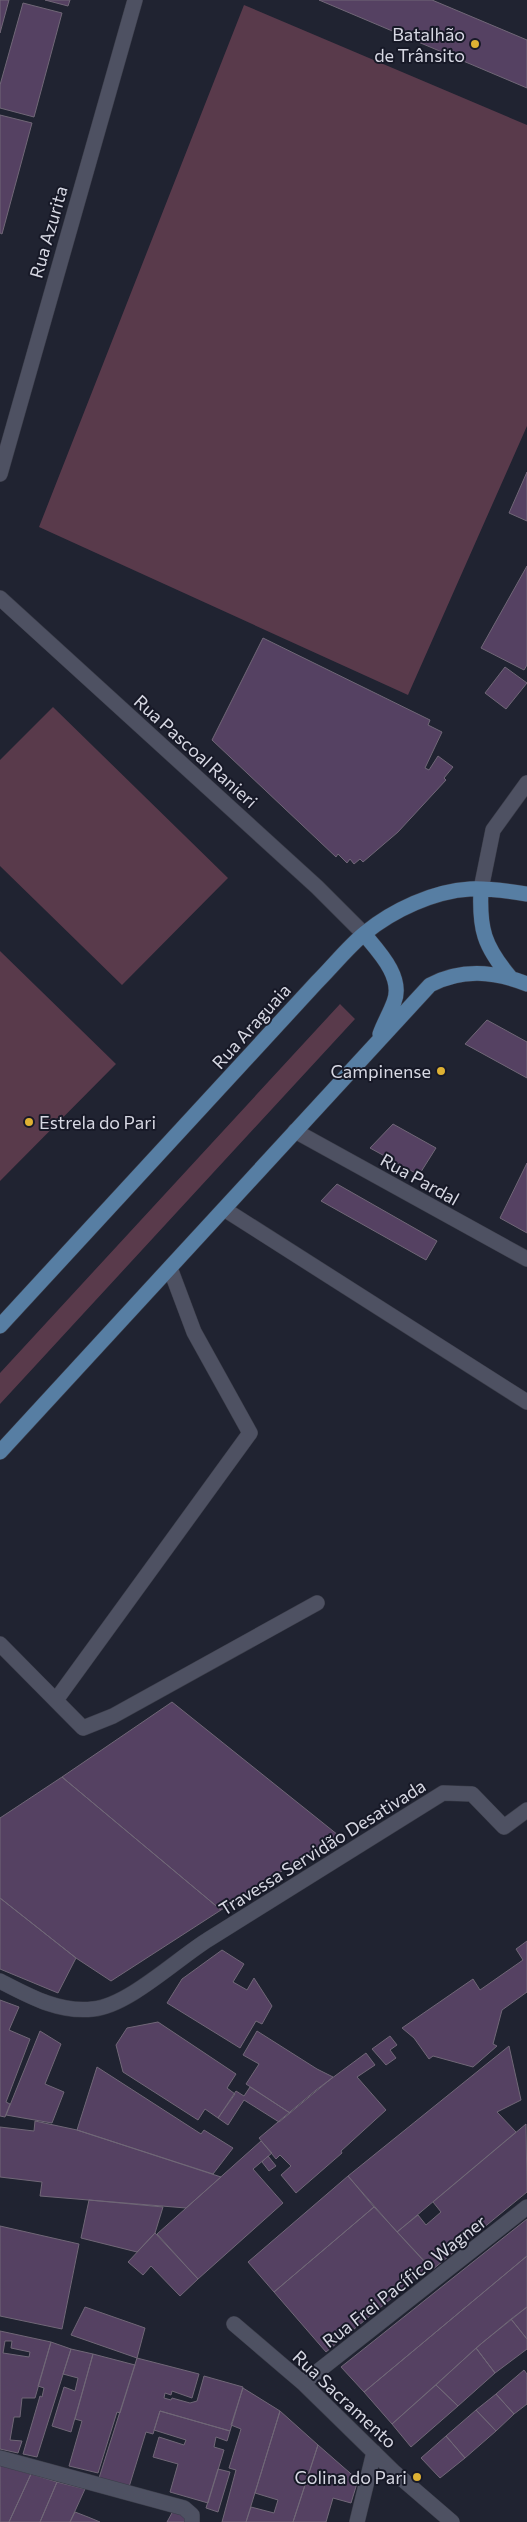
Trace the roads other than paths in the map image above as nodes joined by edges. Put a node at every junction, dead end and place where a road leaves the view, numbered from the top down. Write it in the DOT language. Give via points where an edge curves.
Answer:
graph roads {
  1 [pos="135,0"];
  2 [pos="0,474"];
  3 [pos="0,598"];
  4 [pos="527,783"];
  5 [pos="481,889"];
  6 [pos="527,894"];
  7 [pos="364,934"];
  8 [pos="510,977"];
  9 [pos="527,984"];
  10 [pos="378,1041"];
  11 [pos="296,1132"];
  12 [pos="224,1209"];
  13 [pos="527,1259"];
  14 [pos="170,1268"];
  15 [pos="0,1326"];
  16 [pos="527,1402"];
  17 [pos="0,1452"];
  18 [pos="317,1603"];
  19 [pos="0,1644"];
  20 [pos="56,1700"];
  21 [pos="527,1810"];
  22 [pos="0,1981"];
  23 [pos="527,2207"];
  24 [pos="234,2324"];
  25 [pos="303,2383"];
  26 [pos="374,2452"];
  27 [pos="0,2458"];
  28 [pos="192,2522"];
  29 [pos="357,2522"];
  30 [pos="452,2522"];
  1 -- 2 [label="street, Rua Azurita"];
  3 -- 7 [label="street, Rua Pascoal Ranieri" via="317,887"];
  4 -- 5 [label="street" via="493,830"];
  5 -- 6 [label="main road, Rua Araguaia"];
  5 -- 7 [label="main road, Rua Araguaia" via="430,898 386,918"];
  5 -- 8 [label="main road" via="479,914 483,936 492,957"];
  7 -- 10 [label="main road" via="394,978 395,1000"];
  7 -- 15 [label="main road, Rua Araguaia"];
  8 -- 9 [label="main road"];
  8 -- 10 [label="main road" via="484,973 447,976 430,985"];
  10 -- 11 [label="main road"];
  11 -- 12 [label="main road"];
  11 -- 13 [label="street, Rua Pardal"];
  12 -- 14 [label="main road"];
  12 -- 16 [label="street"];
  14 -- 17 [label="main road"];
  14 -- 20 [label="street" via="194,1332 250,1433"];
  18 -- 20 [label="street" via="102,1722 84,1728"];
  19 -- 20 [label="street"];
  21 -- 22 [label="street, Travessa Servidão Desativada" via="504,1827 472,1794 444,1793 111,2004 94,2009 56,2007"];
  23 -- 25 [label="street, Rua Frei Pacífico Wagner"];
  24 -- 25 [label="street, Rua Sacramento"];
  25 -- 26 [label="street, Rua Sacramento"];
  26 -- 29 [label="street"];
  26 -- 30 [label="street, Rua Sacramento"];
  27 -- 28 [label="street" via="184,2508 192,2515"];
}
